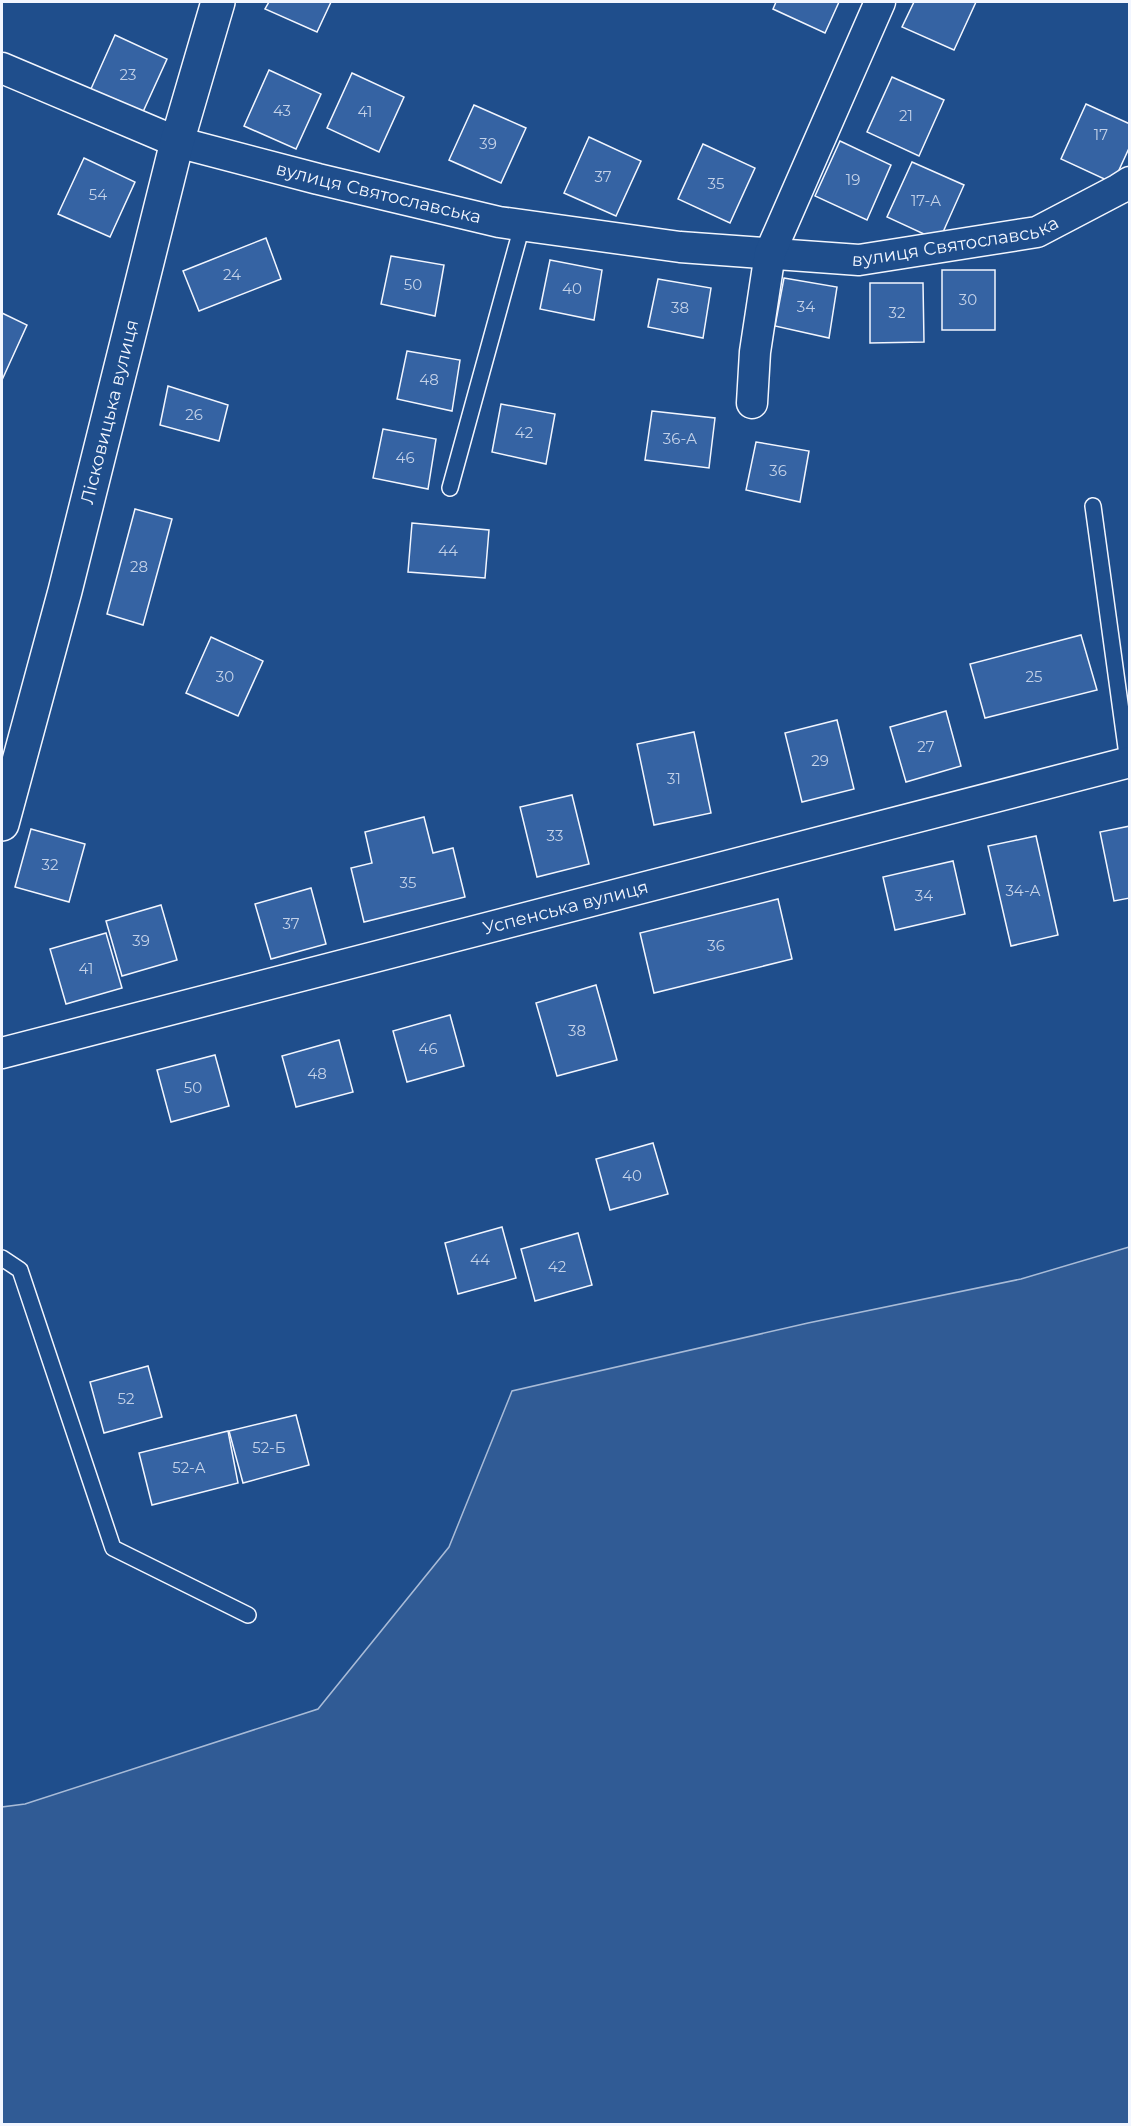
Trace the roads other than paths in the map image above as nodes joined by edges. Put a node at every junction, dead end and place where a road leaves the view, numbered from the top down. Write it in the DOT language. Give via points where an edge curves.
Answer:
graph roads {
  1 [pos="218,2"];
  2 [pos="880,2"];
  3 [pos="2,68"];
  4 [pos="177,142"];
  5 [pos="1130,182"];
  6 [pos="522,226"];
  7 [pos="770,253"];
  8 [pos="752,403"];
  9 [pos="450,488"];
  10 [pos="1093,506"];
  11 [pos="1129,762"];
  12 [pos="2,824"];
  13 [pos="2,1053"];
  14 [pos="2,1258"];
  15 [pos="248,1615"];
  1 -- 4 [label="main road, Лісковицька вулиця"];
  2 -- 7 [label="street"];
  3 -- 4 [label="street, вулиця Святославська"];
  4 -- 6 [label="street, вулиця Святославська"];
  4 -- 12 [label="main road, Лісковицька вулиця" via="65,591"];
  5 -- 7 [label="street, вулиця Святославська" via="1037,232 859,260"];
  6 -- 7 [label="street, вулиця Святославська" via="680,247"];
  6 -- 9 [label="lane"];
  7 -- 8 [label="street" via="755,352"];
  10 -- 11 [label="lane"];
  11 -- 13 [label="street, Успенська вулиця"];
  14 -- 15 [label="lane" via="20,1270 113,1548"];
}
